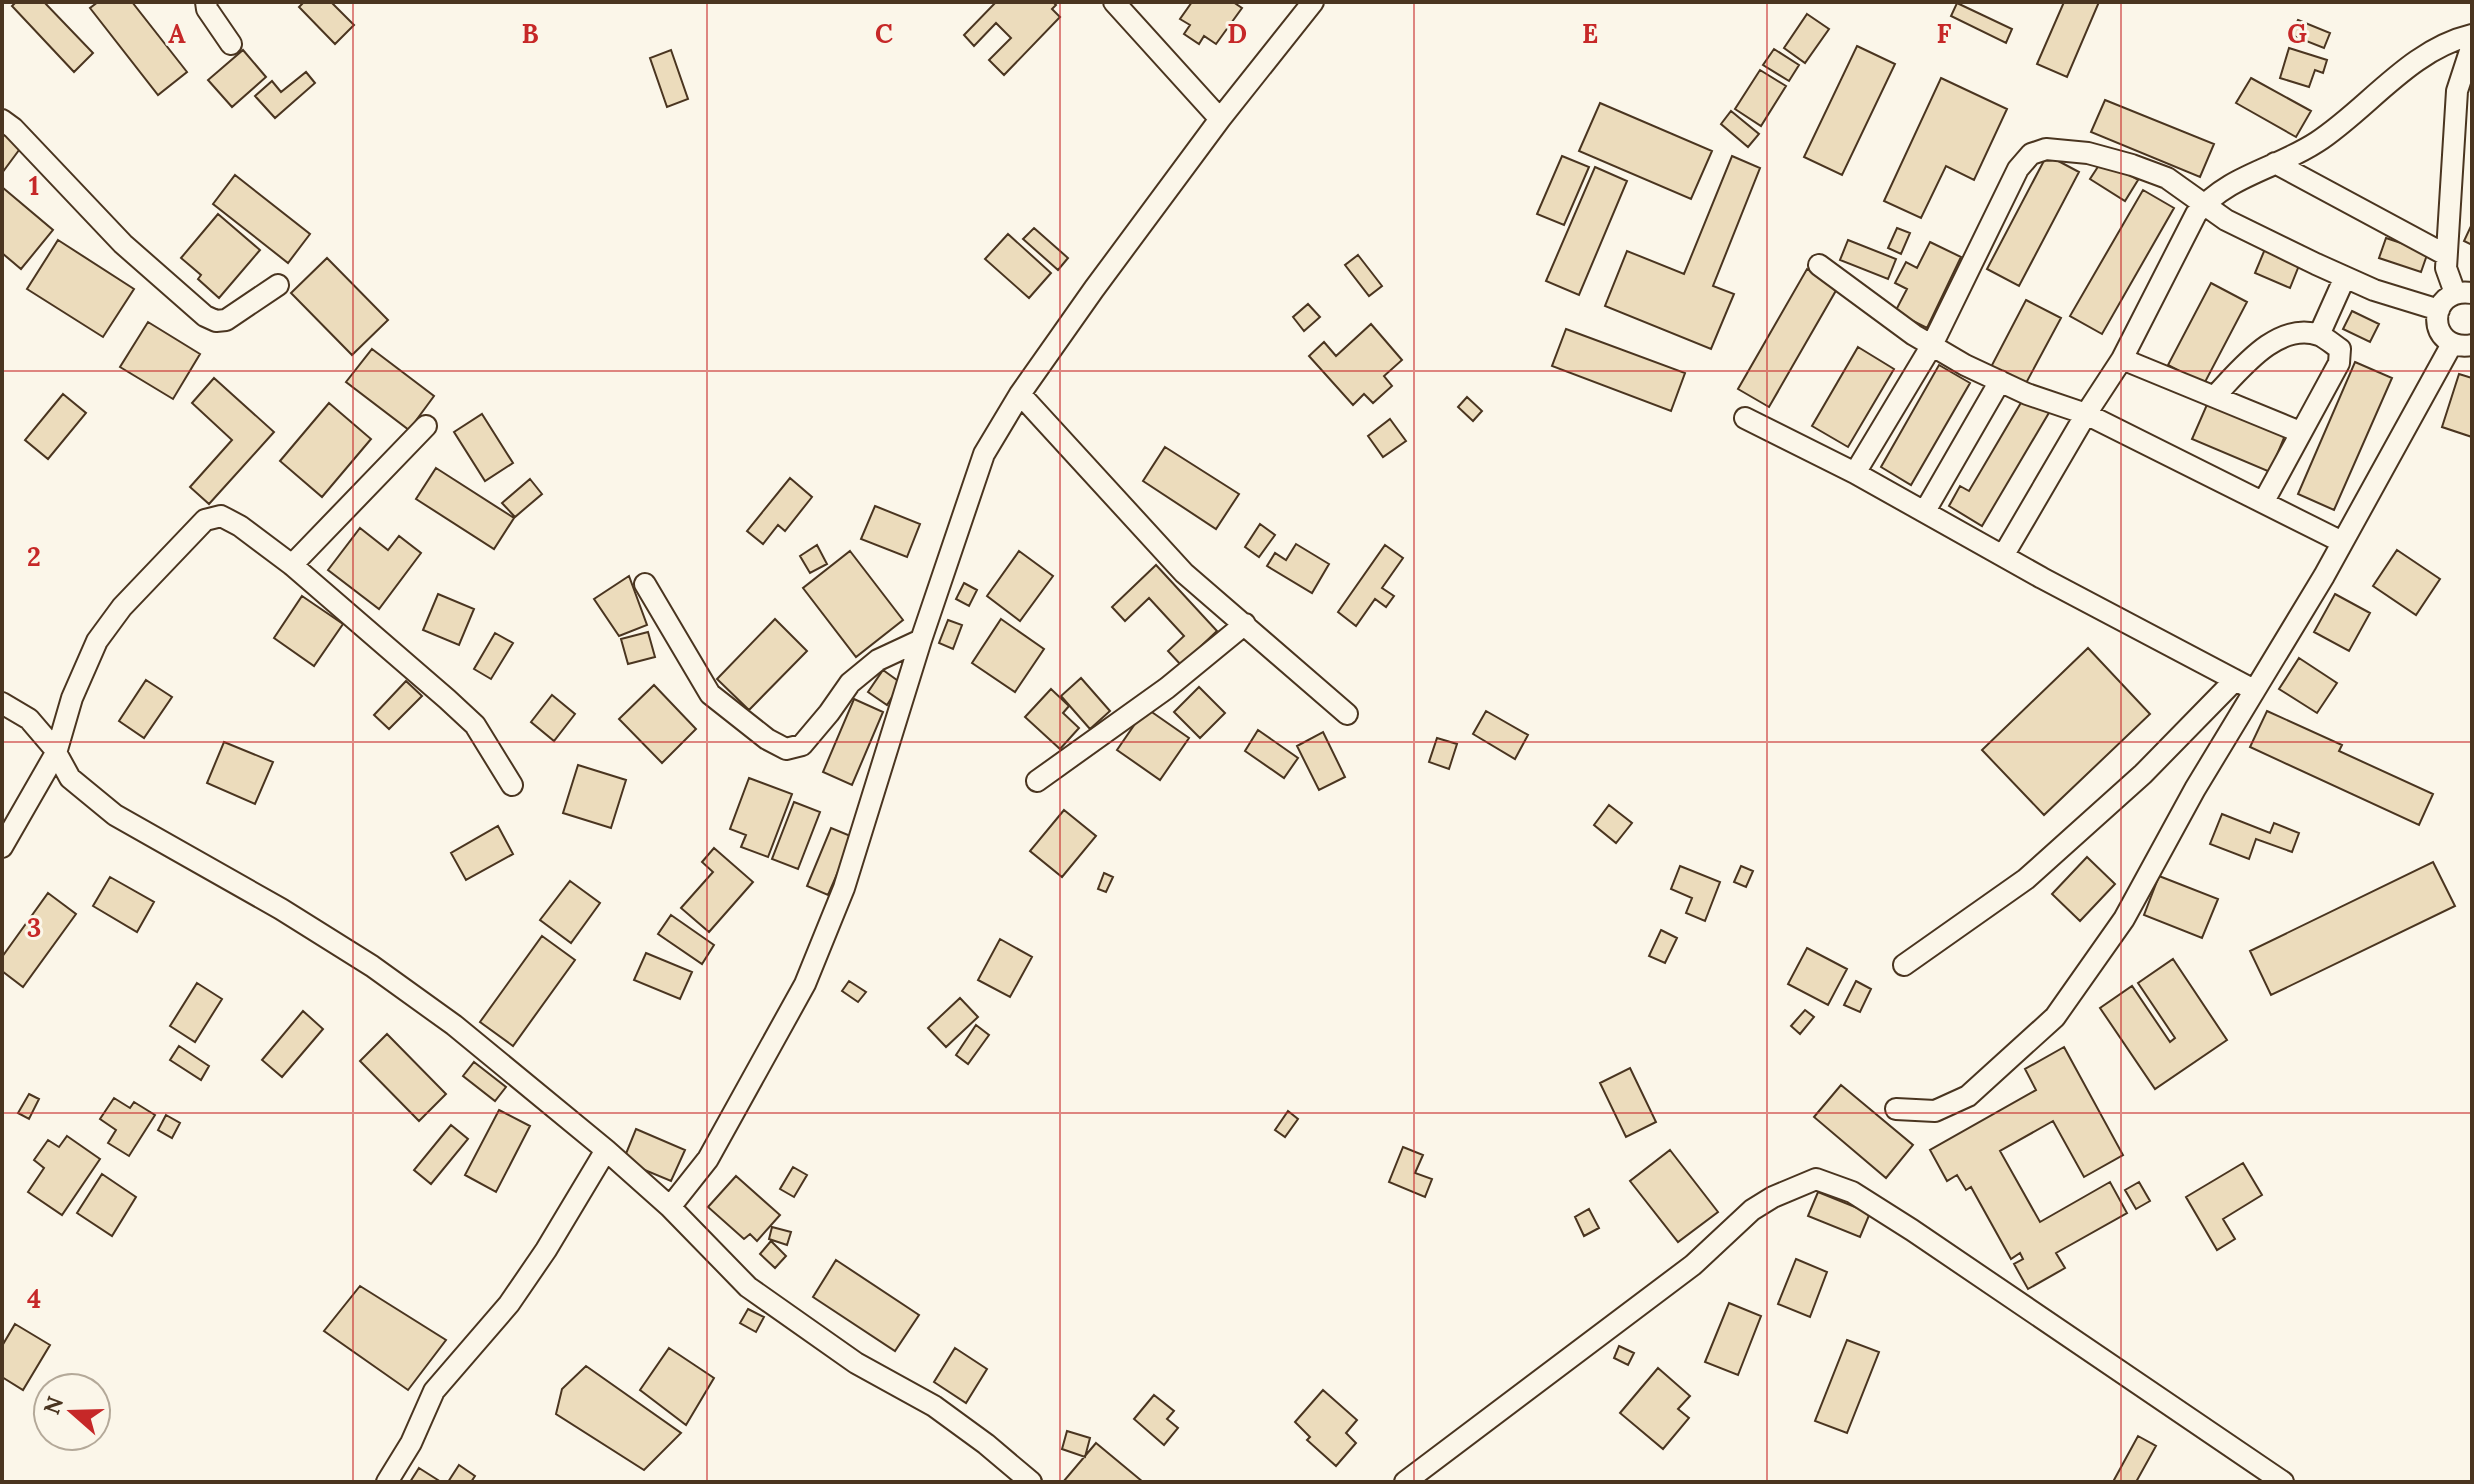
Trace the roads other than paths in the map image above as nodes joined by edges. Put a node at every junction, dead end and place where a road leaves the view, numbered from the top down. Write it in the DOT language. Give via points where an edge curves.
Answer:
graph roads {
  1 [pos="206,2"];
  2 [pos="1114,2"];
  3 [pos="1313,2"];
  4 [pos="2472,35"];
  5 [pos="231,44"];
  6 [pos="2472,45"];
  7 [pos="1220,119"];
  8 [pos="2,120"];
  9 [pos="2275,163"];
  10 [pos="2204,205"];
  11 [pos="2446,255"];
  12 [pos="1819,265"];
  13 [pos="2345,277"];
  14 [pos="278,285"];
  15 [pos="2463,293"];
  16 [pos="2439,310"];
  17 [pos="2319,335"];
  18 [pos="1932,345"];
  19 [pos="2462,345"];
  20 [pos="2122,359"];
  21 [pos="2000,381"];
  22 [pos="1020,394"];
  23 [pos="2215,396"];
  24 [pos="2086,414"];
  25 [pos="1745,418"];
  26 [pos="426,426"];
  27 [pos="2300,432"];
  28 [pos="1855,473"];
  29 [pos="2264,501"];
  30 [pos="1925,511"];
  31 [pos="2342,542"];
  32 [pos="2003,556"];
  33 [pos="292,565"];
  34 [pos="645,584"];
  35 [pos="1245,624"];
  36 [pos="921,640"];
  37 [pos="2235,680"];
  38 [pos="2254,690"];
  39 [pos="2,703"];
  40 [pos="1347,714"];
  41 [pos="56,753"];
  42 [pos="1037,781"];
  43 [pos="512,785"];
  44 [pos="2,847"];
  45 [pos="1904,965"];
  46 [pos="1896,1109"];
  47 [pos="606,1150"];
  48 [pos="670,1207"];
  49 [pos="387,1482"];
  50 [pos="1031,1482"];
  51 [pos="1405,1482"];
  52 [pos="2283,1482"];
  1 -- 5 [label="street"];
  2 -- 7 [label="street"];
  3 -- 7 [label="street"];
  4 -- 9 [label="street" via="2424,54 2315,143"];
  6 -- 11 [label="street" via="2457,91"];
  7 -- 22 [label="street"];
  8 -- 14 [label="street" via="123,244 205,316 226,320"];
  9 -- 10 [label="street" via="2235,180"];
  9 -- 11 [label="street"];
  10 -- 13 [label="street"];
  10 -- 18 [label="street" via="2167,178 2132,165 2088,153 2046,149 2031,154 2018,169"];
  10 -- 20 [label="street"];
  11 -- 15 [label="street" via="2446,268"];
  12 -- 18 [label="street"];
  13 -- 16 [label="street"];
  13 -- 17 [label="street"];
  15 -- 16 [label="street" via="2447,298"];
  16 -- 19 [label="street" via="2439,331"];
  17 -- 23 [label="street" via="2292,333 2277,340"];
  17 -- 27 [label="street" via="2341,354"];
  18 -- 21 [label="street"];
  18 -- 28 [label="street"];
  19 -- 31 [label="street"];
  20 -- 23 [label="street"];
  20 -- 24 [label="street"];
  21 -- 24 [label="street"];
  21 -- 30 [label="street"];
  22 -- 35 [label="street" via="1184,573"];
  22 -- 36 [label="street" via="984,454"];
  23 -- 27 [label="street"];
  24 -- 29 [label="street"];
  24 -- 32 [label="street"];
  25 -- 28 [label="street"];
  26 -- 33 [label="street"];
  27 -- 29 [label="street"];
  28 -- 30 [label="street"];
  29 -- 31 [label="street"];
  30 -- 32 [label="street"];
  31 -- 38 [label="street"];
  32 -- 37 [label="street"];
  33 -- 41 [label="street" via="221,516 205,520 97,641"];
  33 -- 43 [label="street" via="475,725"];
  34 -- 36 [label="street" via="710,694 786,749 802,745 859,675"];
  35 -- 40 [label="street"];
  35 -- 42 [label="street" via="1167,688"];
  36 -- 48 [label="street" via="844,888 805,984 708,1159"];
  37 -- 38 [label="street"];
  37 -- 45 [label="street" via="2143,774 2026,879"];
  38 -- 46 [label="street" via="2124,919 2055,1017 1968,1096 1935,1111"];
  39 -- 41 [label="street" via="29,719"];
  41 -- 44 [label="street"];
  41 -- 47 [label="street" via="70,778 115,815 372,966 454,1025"];
  47 -- 48 [label="street"];
  47 -- 49 [label="street" via="509,1304 434,1391"];
  48 -- 50 [label="street" via="748,1287 856,1363 934,1406"];
  51 -- 52 [label="street" via="1693,1265 1752,1210 1816,1179 1852,1192 1912,1230"];
}
